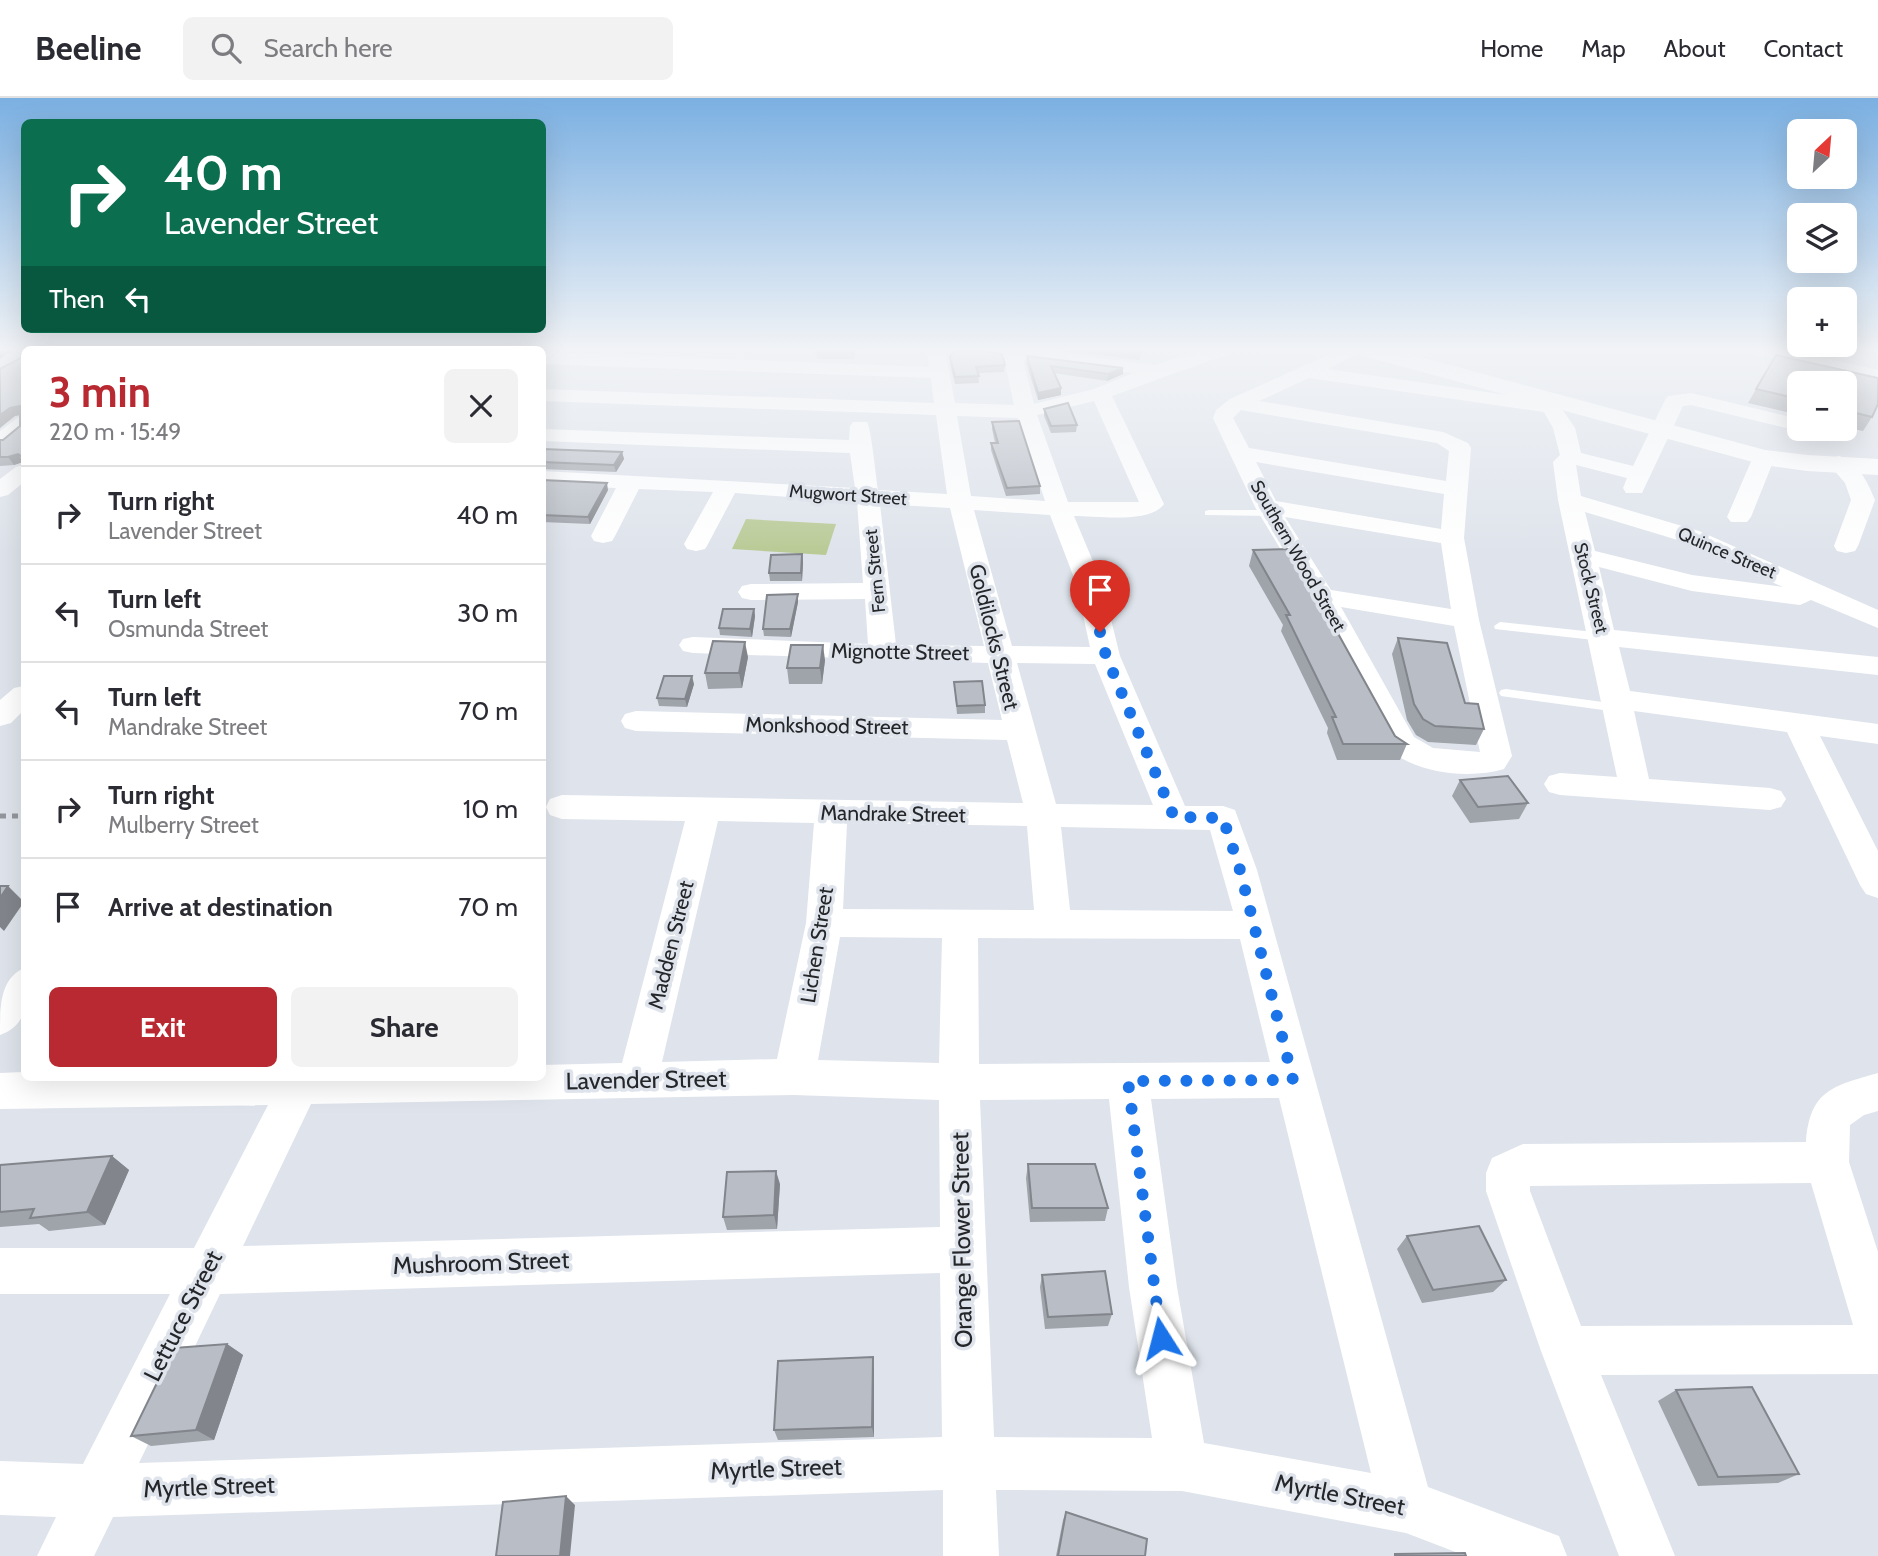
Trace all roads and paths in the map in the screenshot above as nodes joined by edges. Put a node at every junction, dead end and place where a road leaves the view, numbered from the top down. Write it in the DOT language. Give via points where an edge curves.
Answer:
graph roads {
  1 [pos="860,418"];
  2 [pos="945,418"];
  3 [pos="1028,418"];
  4 [pos="1113,418"];
  5 [pos="1225,418"];
  6 [pos="1326,418"];
  7 [pos="1557,418"];
  8 [pos="1615,418"];
  9 [pos="1667,418"];
  10 [pos="1769,418"];
  11 [pos="1787,422"];
  12 [pos="21,424"];
  13 [pos="1662,429"];
  14 [pos="546,435"];
  15 [pos="0,441"];
  16 [pos="860,447"];
  17 [pos="1239,453"];
  18 [pos="1878,454"];
  19 [pos="1571,457"];
  20 [pos="1764,457"];
  21 [pos="1839,463"];
  22 [pos="1878,467"];
  23 [pos="0,470"];
  24 [pos="21,471"];
  25 [pos="21,474"];
  26 [pos="546,478"];
  27 [pos="631,482"];
  28 [pos="728,486"];
  29 [pos="1455,489"];
  30 [pos="0,491"];
  31 [pos="868,497"];
  32 [pos="1570,500"];
  33 [pos="960,501"];
  34 [pos="1059,509"];
  35 [pos="1270,510"];
  36 [pos="1209,513"];
  37 [pos="1739,517"];
  38 [pos="603,536"];
  39 [pos="1452,538"];
  40 [pos="696,544"];
  41 [pos="1846,546"];
  42 [pos="1583,556"];
  43 [pos="877,591"];
  44 [pos="751,592"];
  45 [pos="1322,596"];
  46 [pos="1837,602"];
  47 [pos="1466,620"];
  48 [pos="1878,620"];
  49 [pos="1500,626"];
  50 [pos="1603,637"];
  51 [pos="693,645"];
  52 [pos="883,653"];
  53 [pos="998,654"];
  54 [pos="1106,656"];
  55 [pos="1878,666"];
  56 [pos="1506,693"];
  57 [pos="21,698"];
  58 [pos="1618,704"];
  59 [pos="0,716"];
  60 [pos="636,721"];
  61 [pos="1798,725"];
  62 [pos="1018,730"];
  63 [pos="0,731"];
  64 [pos="21,731"];
  65 [pos="1878,734"];
  66 [pos="1560,784"];
  67 [pos="1635,788"];
  68 [pos="1770,799"];
  69 [pos="562,807"];
  70 [pos="704,811"];
  71 [pos="831,812"];
  72 [pos="0,816"];
  73 [pos="21,816"];
  74 [pos="1043,817"];
  75 [pos="1174,817"];
  76 [pos="1878,885"];
  77 [pos="824,923"];
  78 [pos="1053,923"];
  79 [pos="960,924"];
  80 [pos="1254,925"];
  81 [pos="21,988"];
  82 [pos="0,1018"];
  83 [pos="794,1077"];
  84 [pos="638,1079"];
  85 [pos="1293,1080"];
  86 [pos="524,1081"];
  87 [pos="546,1081"];
  88 [pos="1128,1081"];
  89 [pos="302,1082"];
  90 [pos="467,1082"];
  91 [pos="959,1082"];
  92 [pos="132,1083"];
  93 [pos="0,1091"];
  94 [pos="1858,1100"];
  95 [pos="1827,1162"];
  96 [pos="962,1249"];
  97 [pos="0,1271"];
  98 [pos="205,1271"];
  99 [pos="1878,1326"];
  100 [pos="1878,1349"];
  101 [pos="1566,1350"];
  102 [pos="968,1463"];
  103 [pos="1182,1465"];
  104 [pos="0,1488"];
  105 [pos="95,1491"];
  106 [pos="1406,1506"];
  107 [pos="65,1556"];
  108 [pos="971,1556"];
  109 [pos="1539,1556"];
  110 [pos="1647,1556"];
  1 -- 16 [label="street, Fern Street"];
  2 -- 33 [label="street, Goldilocks Street"];
  3 -- 34 [label="street"];
  4 -- 34 [label="street, Mugwort Street" via="1152,504 1139,511"];
  5 -- 17 [label="street, Southern Wood Street"];
  6 -- 29 [label="street" via="1443,438 1460,448"];
  7 -- 19 [label="street, Stock Street"];
  8 -- 13 [label="main road"];
  9 -- 13 [label="street"];
  10 -- 11 [label="street"];
  12 -- 15 [label="street"];
  13 -- 19 [label="street" via="1637,481"];
  13 -- 20 [label="main road"];
  14 -- 16 [label="street"];
  16 -- 31 [label="street, Fern Street"];
  17 -- 29 [label="street"];
  17 -- 35 [label="street, Southern Wood Street"];
  18 -- 21 [label="main road" via="1851,452"];
  19 -- 32 [label="street, Stock Street" via="1564,462"];
  20 -- 21 [label="main road"];
  20 -- 37 [label="street"];
  21 -- 22 [label="main road"];
  21 -- 41 [label="street" via="1856,481 1863,499"];
  23 -- 24 [label="street"];
  25 -- 30 [label="street"];
  26 -- 27 [label="street, Mugwort Street"];
  27 -- 28 [label="street, Mugwort Street"];
  27 -- 38 [label="street"];
  28 -- 31 [label="street, Mugwort Street"];
  28 -- 40 [label="street"];
  29 -- 39 [label="street"];
  31 -- 33 [label="street, Mugwort Street"];
  31 -- 43 [label="street, Fern Street"];
  32 -- 42 [label="street, Stock Street"];
  32 -- 46 [label="street, Quince Street" via="1690,536"];
  33 -- 34 [label="street, Mugwort Street"];
  33 -- 53 [label="street, Goldilocks Street"];
  34 -- 54 [label="street" via="1089,583"];
  35 -- 36 [label="lane"];
  35 -- 39 [label="street"];
  35 -- 45 [label="street, Southern Wood Street"];
  39 -- 47 [label="street"];
  42 -- 46 [label="street" via="1692,583"];
  42 -- 50 [label="street, Stock Street"];
  43 -- 44 [label="street"];
  43 -- 52 [label="street, Fern Street"];
  45 -- 47 [label="street"];
  45 -- 47 [label="street, Southern Wood Street" via="1409,752 1482,764 1493,762 1496,756"];
  46 -- 48 [label="street, Quince Street"];
  49 -- 50 [label="lane"];
  50 -- 55 [label="street"];
  50 -- 58 [label="street, Stock Street"];
  51 -- 52 [label="street, Mignotte Street"];
  52 -- 53 [label="street, Mignotte Street"];
  53 -- 54 [label="street, Mignotte Street"];
  53 -- 62 [label="street, Goldilocks Street"];
  54 -- 75 [label="street"];
  56 -- 58 [label="lane"];
  57 -- 59 [label="street"];
  58 -- 61 [label="street"];
  58 -- 67 [label="street, Stock Street"];
  60 -- 62 [label="street, Monkshood Street"];
  61 -- 65 [label="street"];
  61 -- 76 [label="street"];
  62 -- 74 [label="street, Goldilocks Street"];
  63 -- 64 [label="street"];
  66 -- 67 [label="street"];
  67 -- 68 [label="street"];
  69 -- 70 [label="street, Mandrake Street"];
  70 -- 71 [label="street, Mandrake Street"];
  70 -- 84 [label="street, Madden Street"];
  71 -- 74 [label="street, Mandrake Street"];
  71 -- 77 [label="street, Lichen Street"];
  72 -- 73 [label="path"];
  74 -- 75 [label="street, Mandrake Street"];
  74 -- 78 [label="street, Goldilocks Street"];
  75 -- 80 [label="street, Mandrake Street" via="1223,818"];
  77 -- 79 [label="street"];
  77 -- 83 [label="street, Lichen Street"];
  78 -- 79 [label="street"];
  78 -- 80 [label="street"];
  79 -- 91 [label="street, Orange Flower Street"];
  80 -- 85 [label="street"];
  81 -- 82 [label="street"];
  83 -- 84 [label="street, Lavender Street"];
  83 -- 91 [label="street, Lavender Street"];
  84 -- 87 [label="street, Lavender Street"];
  85 -- 88 [label="street, Lavender Street"];
  85 -- 106 [label="street"];
  86 -- 90 [label="street, Lavender Street"];
  88 -- 91 [label="street, Lavender Street"];
  88 -- 103 [label="street" via="1153,1287"];
  89 -- 90 [label="street, Lavender Street"];
  89 -- 92 [label="street, Lavender Street"];
  89 -- 98 [label="street, Lettuce Street"];
  91 -- 96 [label="street, Orange Flower Street"];
  92 -- 93 [label="street, Lavender Street"];
  94 -- 95 [label="street" via="1829,1119"];
  95 -- 99 [label="street"];
  95 -- 101 [label="street" via="1523,1165 1508,1173 1508,1191"];
  96 -- 98 [label="street, Mushroom Street"];
  96 -- 102 [label="street, Orange Flower Street"];
  97 -- 98 [label="street, Mushroom Street"];
  98 -- 105 [label="street, Lettuce Street"];
  100 -- 101 [label="street"];
  101 -- 110 [label="street"];
  102 -- 103 [label="street, Myrtle Street"];
  102 -- 105 [label="street, Myrtle Street"];
  102 -- 108 [label="street, Orange Flower Street"];
  103 -- 106 [label="street, Myrtle Street"];
  104 -- 105 [label="street, Myrtle Street"];
  105 -- 107 [label="street, Lettuce Street"];
  106 -- 109 [label="street, Myrtle Street"];
}
